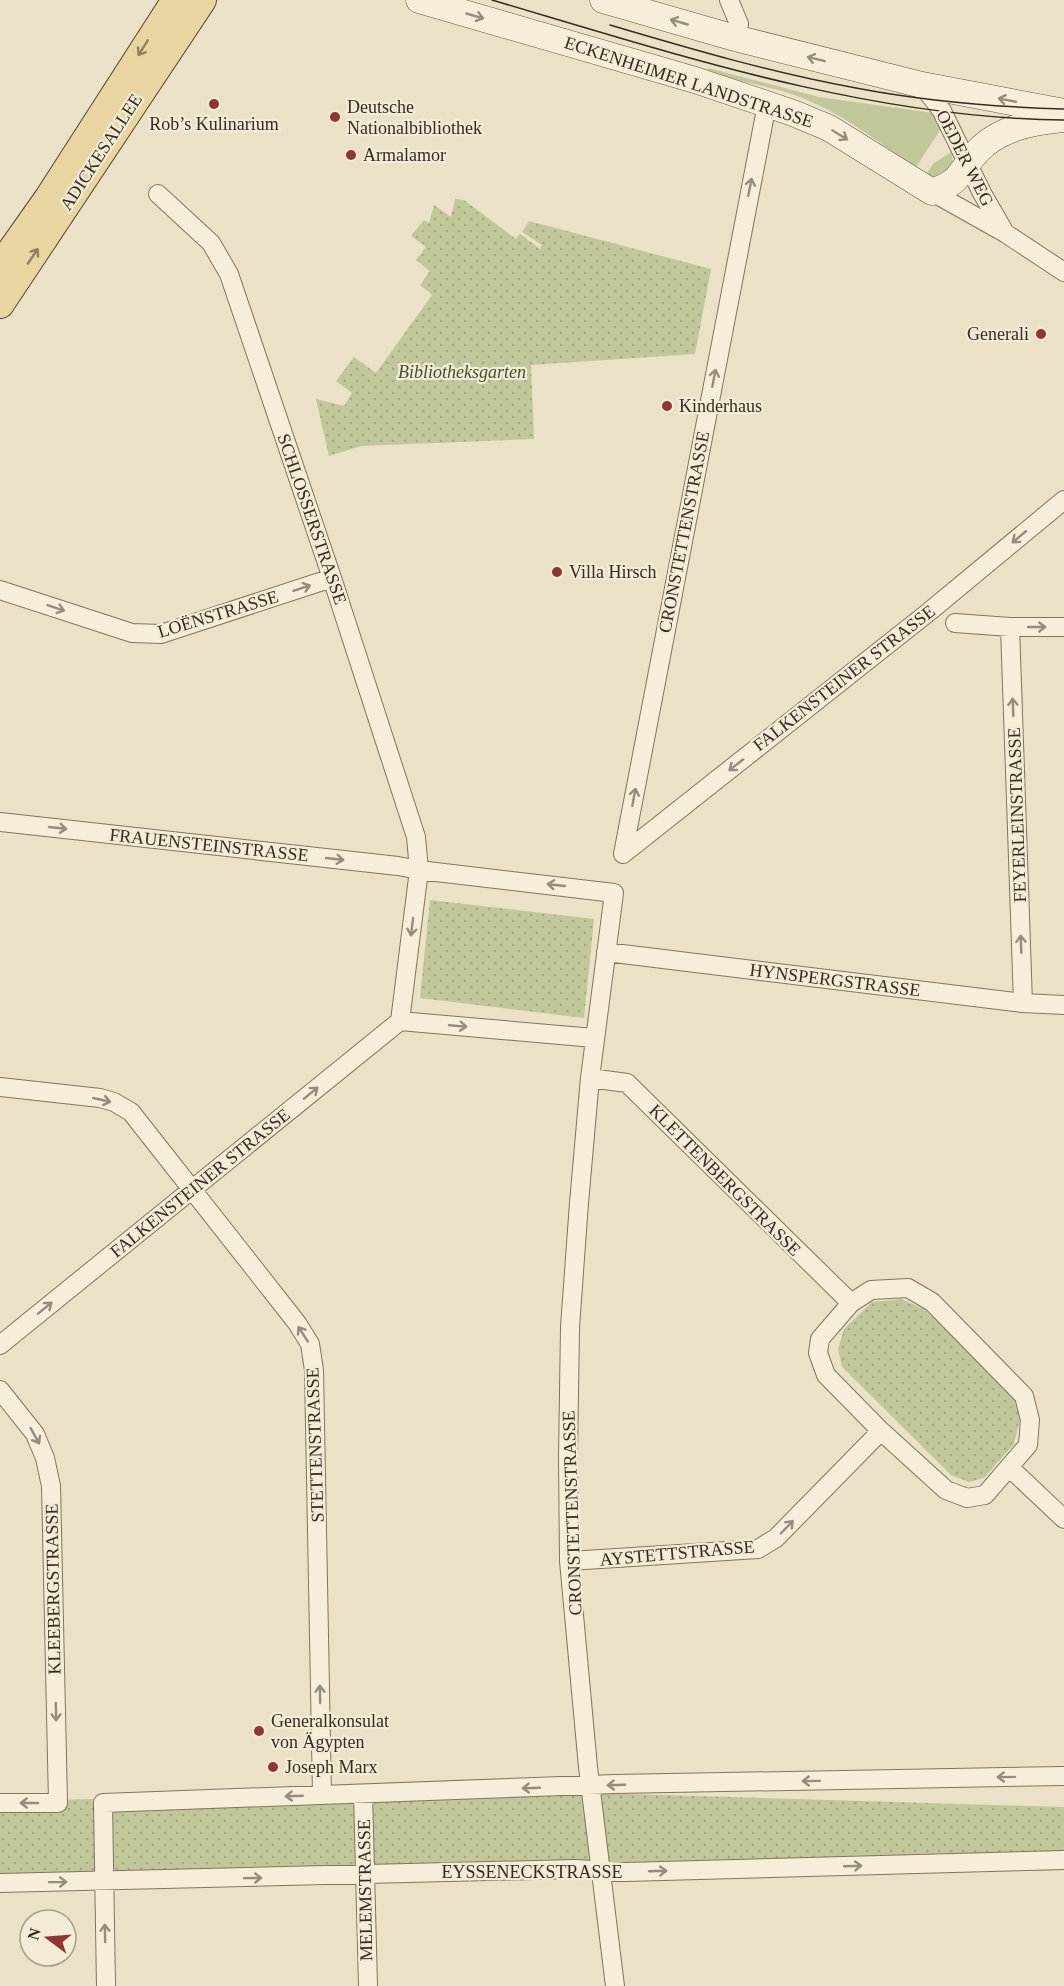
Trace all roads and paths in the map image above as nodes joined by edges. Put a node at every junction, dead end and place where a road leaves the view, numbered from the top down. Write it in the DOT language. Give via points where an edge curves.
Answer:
graph roads {
  1 [pos="176,0"];
  2 [pos="202,0"];
  3 [pos="419,0"];
  4 [pos="603,0"];
  5 [pos="729,0"];
  6 [pos="735,38"];
  7 [pos="922,85"];
  8 [pos="767,104"];
  9 [pos="1064,112"];
  10 [pos="1064,119"];
  11 [pos="968,164"];
  12 [pos="932,192"];
  13 [pos="158,194"];
  14 [pos="1005,233"];
  15 [pos="0,267"];
  16 [pos="1064,272"];
  17 [pos="0,304"];
  18 [pos="1064,500"];
  19 [pos="332,578"];
  20 [pos="0,590"];
  21 [pos="955,623"];
  22 [pos="1010,627"];
  23 [pos="1064,627"];
  24 [pos="0,822"];
  25 [pos="623,854"];
  26 [pos="419,870"];
  27 [pos="614,893"];
  28 [pos="606,952"];
  29 [pos="1023,1003"];
  30 [pos="1064,1005"];
  31 [pos="400,1021"];
  32 [pos="594,1038"];
  33 [pos="590,1078"];
  34 [pos="0,1087"];
  35 [pos="192,1190"];
  36 [pos="851,1303"];
  37 [pos="0,1345"];
  38 [pos="0,1390"];
  39 [pos="881,1431"];
  40 [pos="1009,1467"];
  41 [pos="1064,1518"];
  42 [pos="569,1561"];
  43 [pos="1064,1776"];
  44 [pos="590,1786"];
  45 [pos="363,1794"];
  46 [pos="322,1795"];
  47 [pos="0,1803"];
  48 [pos="1064,1860"];
  49 [pos="599,1869"];
  50 [pos="365,1875"];
  51 [pos="104,1881"];
  52 [pos="0,1883"];
  53 [pos="106,1986"];
  54 [pos="368,1986"];
  55 [pos="615,1986"];
  1 -- 15 [label="main road, ADICKESALLEE, one-way"];
  17 -- 2 [label="main road, ADICKESALLEE, one-way"];
  3 -- 8 [label="main road, ECKENHEIMER LANDSTRASSE, one-way"];
  6 -- 4 [label="main road, one-way"];
  5 -- 6 [label="street" via="739,24"];
  7 -- 6 [label="main road, one-way"];
  9 -- 7 [label="main road, one-way"];
  7 -- 11 [label="street, OEDER WEG" via="942,111"];
  8 -- 12 [label="main road, ECKENHEIMER LANDSTRASSE, one-way" via="829,128"];
  25 -- 8 [label="street, CRONSTETTENSTRASSE, one-way"];
  10 -- 11 [label="main road" via="1010,129 990,140"];
  11 -- 12 [label="main road" via="956,181"];
  11 -- 14 [label="street, OEDER WEG"];
  12 -- 14 [label="street, OEDER WEG"];
  13 -- 19 [label="street, SCHLOSSERSTRASSE" via="211,243 229,274"];
  14 -- 16 [label="street, OEDER WEG"];
  18 -- 25 [label="street, FALKENSTEINER STRASSE, one-way"];
  20 -- 19 [label="street, LOËNSTRASSE, one-way" via="132,633 161,634"];
  19 -- 26 [label="street, SCHLOSSERSTRASSE" via="416,837"];
  21 -- 22 [label="street"];
  22 -- 23 [label="street, one-way"];
  29 -- 22 [label="street, FEYERLEINSTRASSE, one-way"];
  24 -- 26 [label="street, FRAUENSTEINSTRASSE, one-way"];
  27 -- 26 [label="street, FRAUENSTEINSTRASSE, one-way"];
  26 -- 31 [label="street, SCHLOSSERSTRASSE, one-way"];
  27 -- 28 [label="street, CRONSTETTENSTRASSE"];
  28 -- 29 [label="street, HYNSPERGSTRASSE"];
  28 -- 32 [label="street, CRONSTETTENSTRASSE"];
  29 -- 30 [label="street, HYNSPERGSTRASSE"];
  31 -- 32 [label="street, one-way"];
  35 -- 31 [label="street, FALKENSTEINER STRASSE, one-way"];
  32 -- 33 [label="street, CRONSTETTENSTRASSE"];
  33 -- 36 [label="street, KLETTENBERGSTRASSE" via="627,1083"];
  33 -- 42 [label="street, CRONSTETTENSTRASSE" via="570,1326"];
  34 -- 35 [label="street, STETTENSTRASSE, one-way" via="114,1102 131,1112"];
  37 -- 35 [label="street, FALKENSTEINER STRASSE, one-way"];
  46 -- 35 [label="street, STETTENSTRASSE, one-way" via="314,1370 310,1344"];
  36 -- 39 [label="street" via="820,1338 818,1353 826,1375"];
  36 -- 40 [label="street" via="872,1290 908,1288 932,1302 1024,1396 1030,1420 1028,1444"];
  38 -- 47 [label="street, KLEEBERGSTRASSE, one-way" via="35,1434 51,1486 58,1803"];
  39 -- 40 [label="street" via="946,1490 967,1498 985,1494"];
  42 -- 39 [label="street, AYSTETTSTRASSE, one-way" via="758,1550 776,1538"];
  40 -- 41 [label="street"];
  42 -- 44 [label="street, CRONSTETTENSTRASSE"];
  43 -- 44 [label="street, one-way"];
  44 -- 45 [label="street, one-way"];
  44 -- 49 [label="street, CRONSTETTENSTRASSE"];
  45 -- 46 [label="street"];
  45 -- 50 [label="street, MELEMSTRASSE"];
  46 -- 51 [label="street, one-way" via="103,1803"];
  49 -- 48 [label="street, EYSSENECKSTRASSE, one-way" via="626,1872"];
  49 -- 50 [label="street, EYSSENECKSTRASSE"];
  49 -- 55 [label="street, CRONSTETTENSTRASSE"];
  51 -- 50 [label="street, EYSSENECKSTRASSE, one-way"];
  50 -- 54 [label="street, MELEMSTRASSE"];
  52 -- 51 [label="street, EYSSENECKSTRASSE, one-way"];
  53 -- 51 [label="street, one-way"];
}
